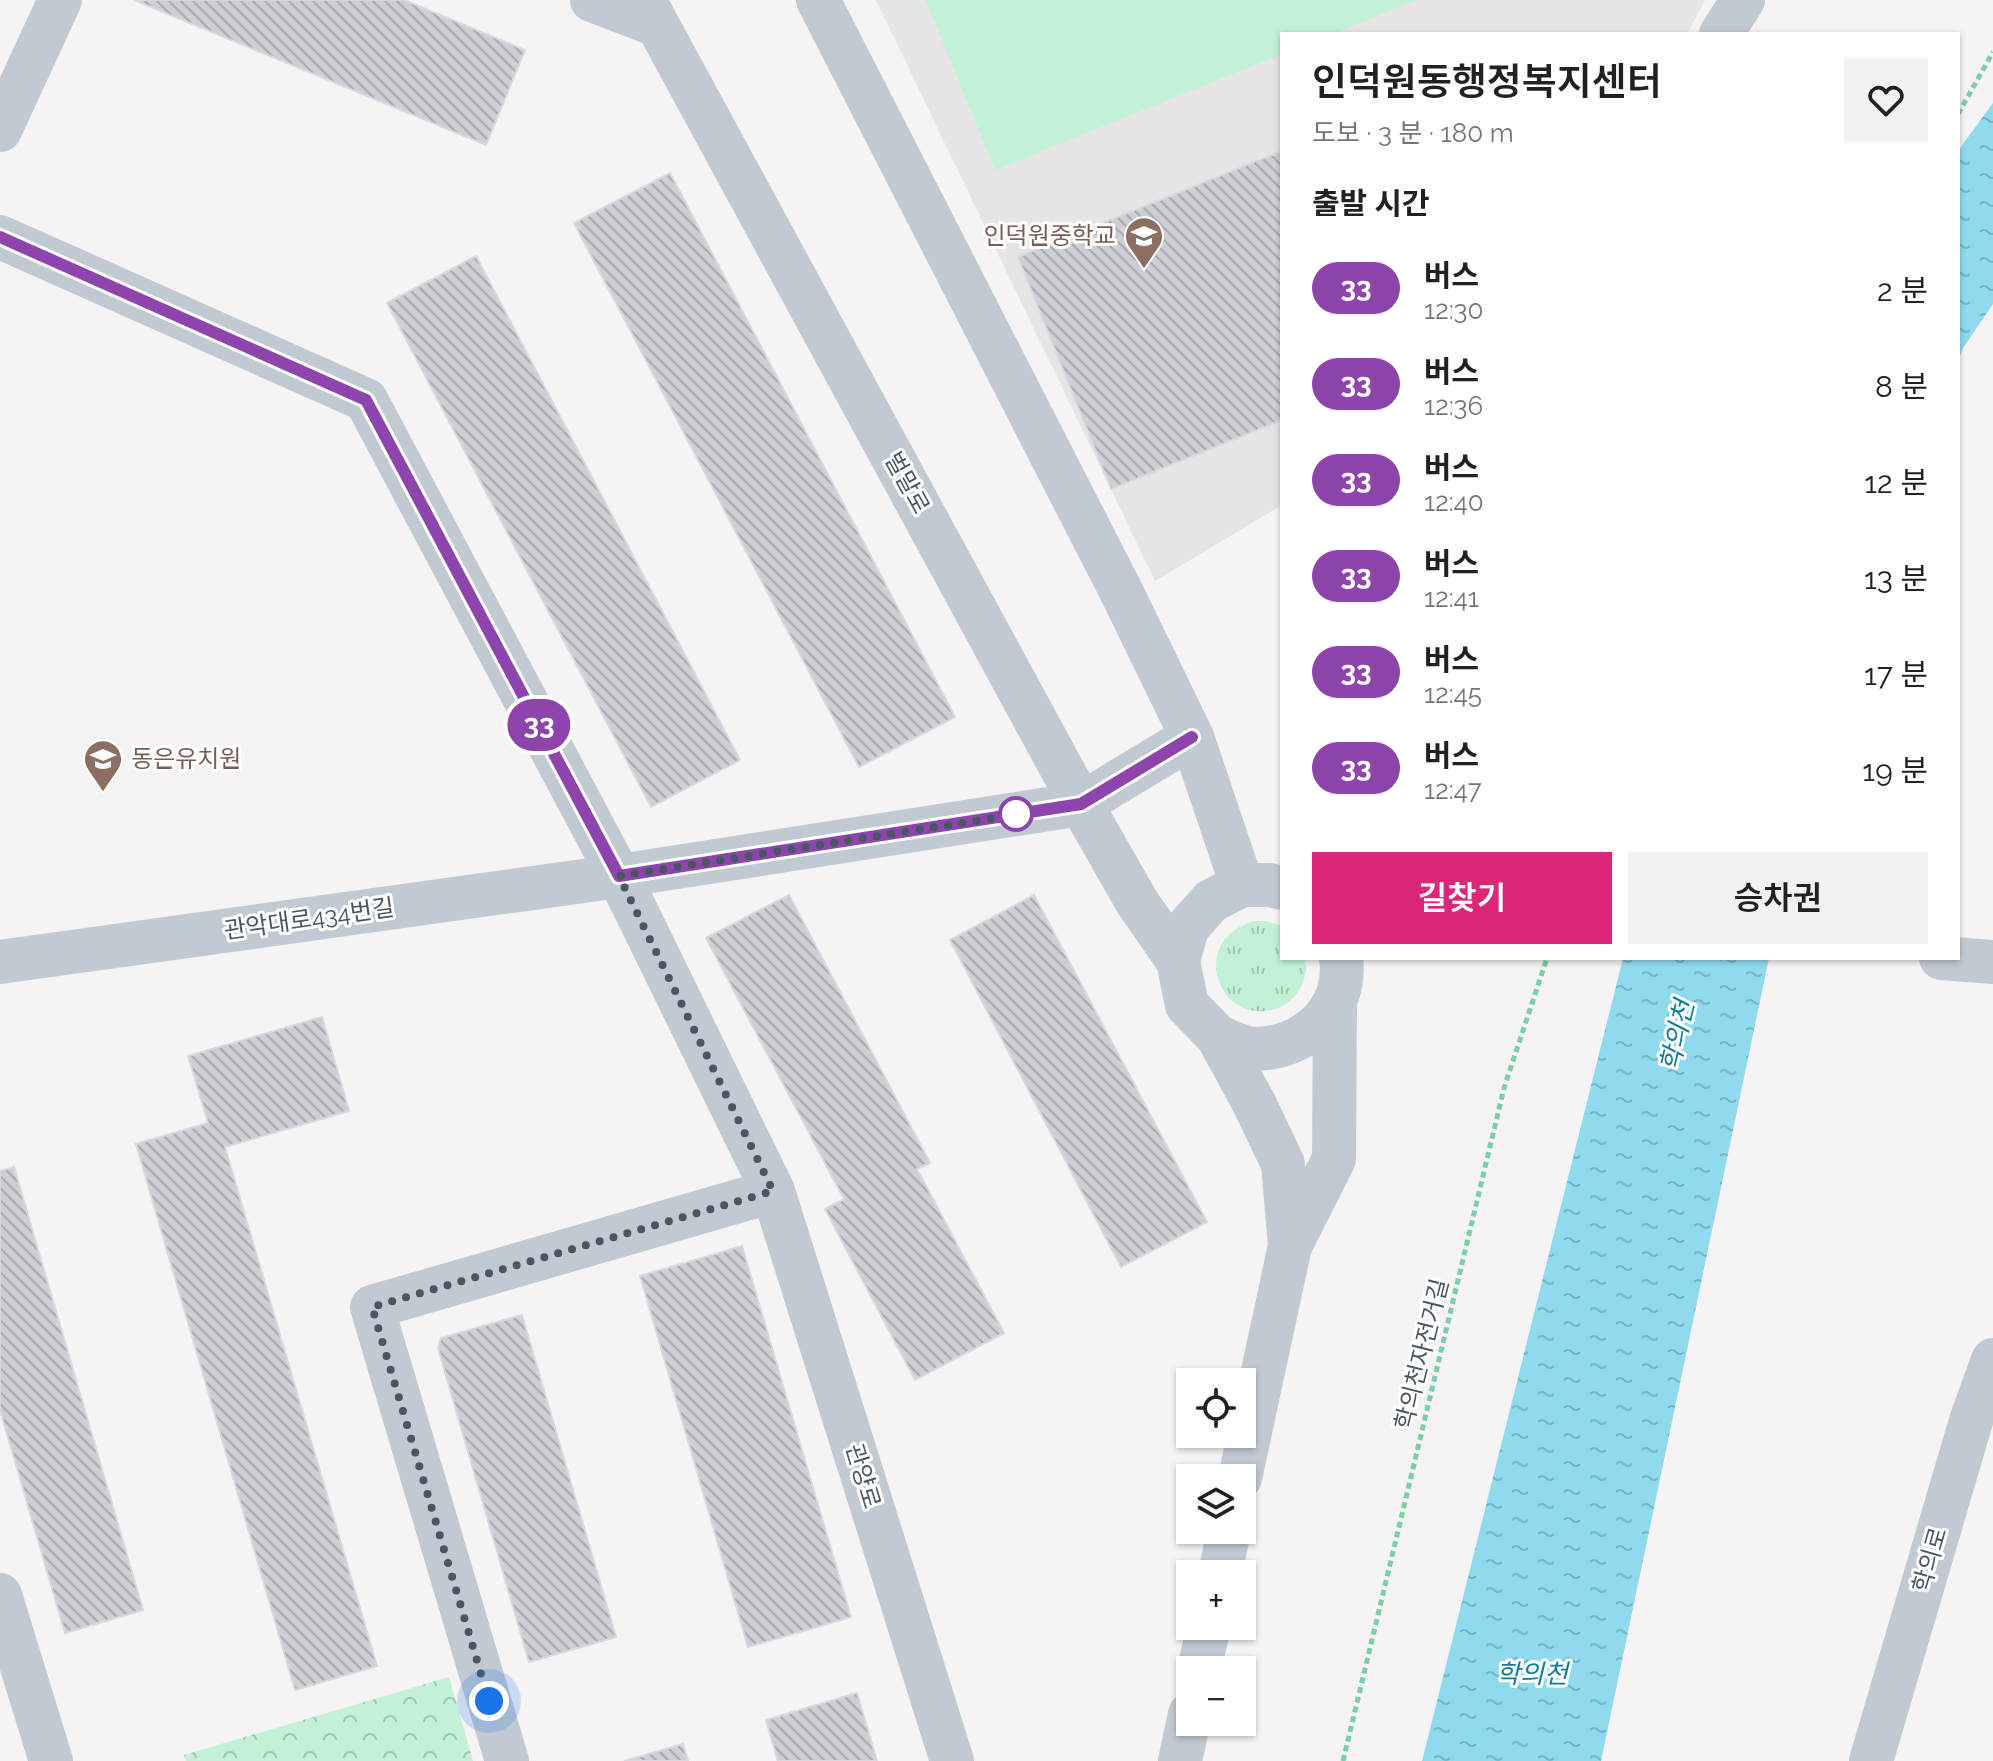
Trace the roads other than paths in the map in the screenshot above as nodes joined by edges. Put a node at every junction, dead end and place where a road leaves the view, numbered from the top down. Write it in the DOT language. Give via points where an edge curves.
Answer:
graph roads {
  1 [pos="60,0"];
  2 [pos="592,0"];
  3 [pos="818,0"];
  4 [pos="1743,0"];
  5 [pos="651,12"];
  6 [pos="1722,32"];
  7 [pos="0,130"];
  8 [pos="0,237"];
  9 [pos="1192,737"];
  10 [pos="1081,804"];
  11 [pos="619,876"];
  12 [pos="1262,887"];
  13 [pos="1341,960"];
  14 [pos="1178,961"];
  15 [pos="0,962"];
  16 [pos="1335,1004"];
  17 [pos="1218,1037"];
  18 [pos="773,1191"];
  19 [pos="1290,1246"];
  20 [pos="1993,1360"];
  21 [pos="1243,1464"];
  22 [pos="0,1595"];
  23 [pos="1185,1736"];
  24 [pos="51,1761"];
  25 [pos="507,1761"];
  26 [pos="952,1761"];
  27 [pos="1180,1761"];
  28 [pos="1871,1761"];
  1 -- 7 [label="street"];
  2 -- 5 [label="street"];
  3 -- 9 [label="street"];
  4 -- 6 [label="street"];
  5 -- 10 [label="street, 벌말로"];
  8 -- 11 [label="street" via="366,400"];
  9 -- 10 [label="street, 관악대로434번길"];
  9 -- 12 [label="street"];
  10 -- 11 [label="street, 관악대로434번길"];
  10 -- 14 [label="street, 벌말로"];
  11 -- 15 [label="street, 관악대로434번길"];
  11 -- 18 [label="street, 관양로"];
  12 -- 14 [label="street" via="1211,901 1187,928"];
  13 -- 16 [label="street"];
  14 -- 17 [label="street" via="1187,1005"];
  16 -- 17 [label="street" via="1314,1030 1283,1046 1250,1049"];
  16 -- 19 [label="street" via="1334,1159"];
  17 -- 19 [label="street" via="1283,1164"];
  18 -- 25 [label="street" via="372,1307"];
  18 -- 26 [label="street, 관양로"];
  19 -- 21 [label="street"];
  20 -- 28 [label="street, 학의로"];
  22 -- 24 [label="street"];
  23 -- 27 [label="street"];
}
